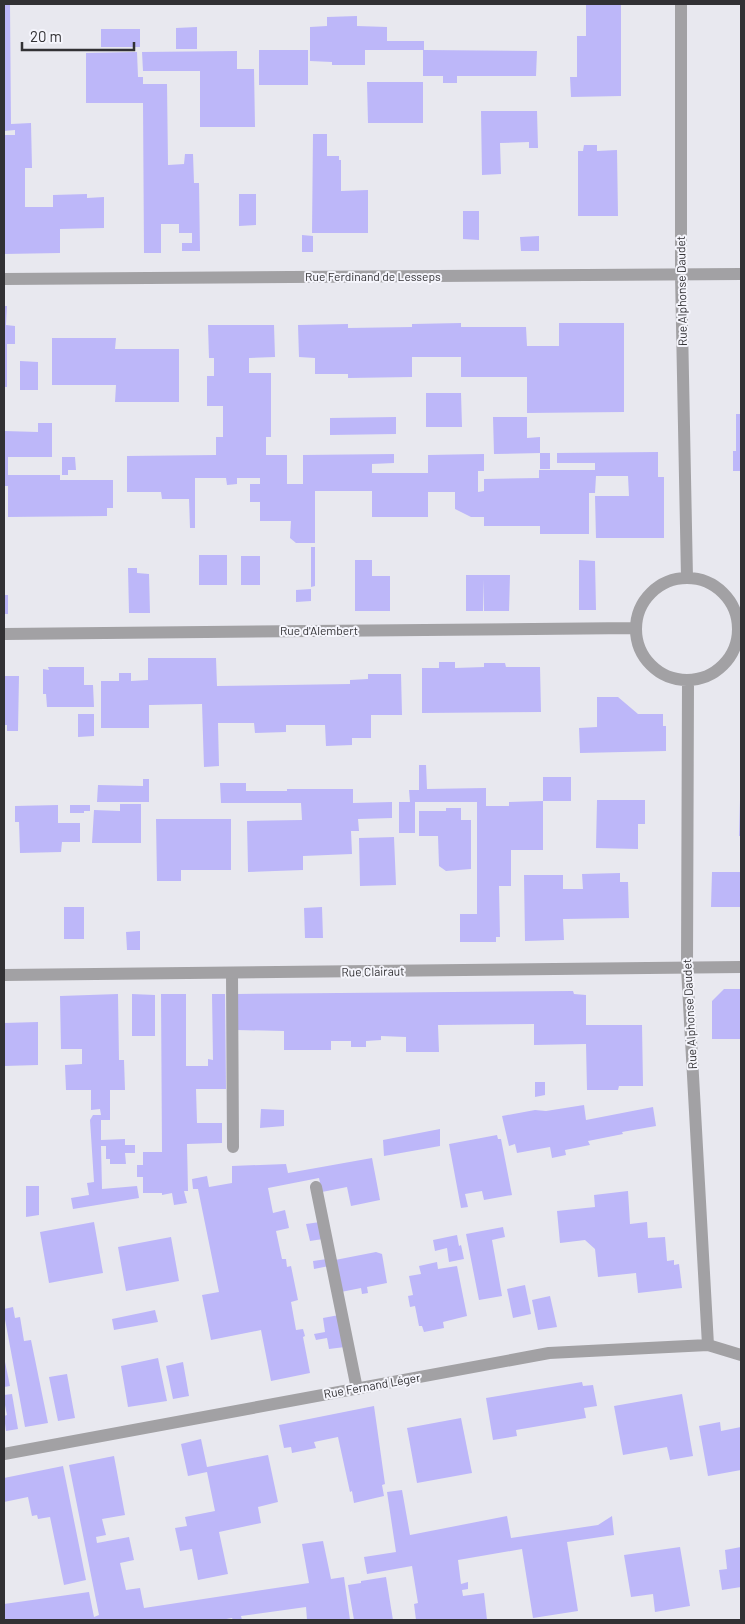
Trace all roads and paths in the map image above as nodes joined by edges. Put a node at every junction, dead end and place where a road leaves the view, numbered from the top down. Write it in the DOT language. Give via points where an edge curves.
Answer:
graph roads {
  1 [pos="681,4"];
  2 [pos="682,274"];
  3 [pos="741,274"];
  4 [pos="4,279"];
  5 [pos="687,578"];
  6 [pos="740,626"];
  7 [pos="634,628"];
  8 [pos="4,634"];
  9 [pos="688,682"];
  10 [pos="741,967"];
  11 [pos="687,968"];
  12 [pos="232,974"];
  13 [pos="4,976"];
  14 [pos="233,1147"];
  15 [pos="316,1187"];
  16 [pos="708,1345"];
  17 [pos="741,1355"];
  18 [pos="357,1388"];
  19 [pos="4,1454"];
  1 -- 2 [label="street, Rue Alphonse Daudet"];
  2 -- 3 [label="street, Rue Ferdinand de Lesseps"];
  2 -- 4 [label="street, Rue Ferdinand de Lesseps"];
  2 -- 5 [label="street, Rue Alphonse Daudet"];
  5 -- 6 [label="street" via="708,582 722,591 735,608"];
  5 -- 7 [label="street" via="667,581 650,593 640,608"];
  6 -- 9 [label="street" via="736,645 726,664 707,678"];
  7 -- 8 [label="street, Rue d'Alembert"];
  7 -- 9 [label="street" via="638,648 650,667 666,677"];
  9 -- 11 [label="street, Rue Alphonse Daudet"];
  10 -- 11 [label="street, Rue Clairaut"];
  11 -- 12 [label="street, Rue Clairaut"];
  11 -- 16 [label="street, Rue Alphonse Daudet"];
  12 -- 13 [label="street, Rue Clairaut"];
  12 -- 14 [label="street"];
  15 -- 18 [label="street"];
  16 -- 17 [label="street, Rue Fernand Léger"];
  16 -- 18 [label="street, Rue Fernand Léger" via="549,1353"];
  18 -- 19 [label="street, Rue Fernand Léger"];
}
